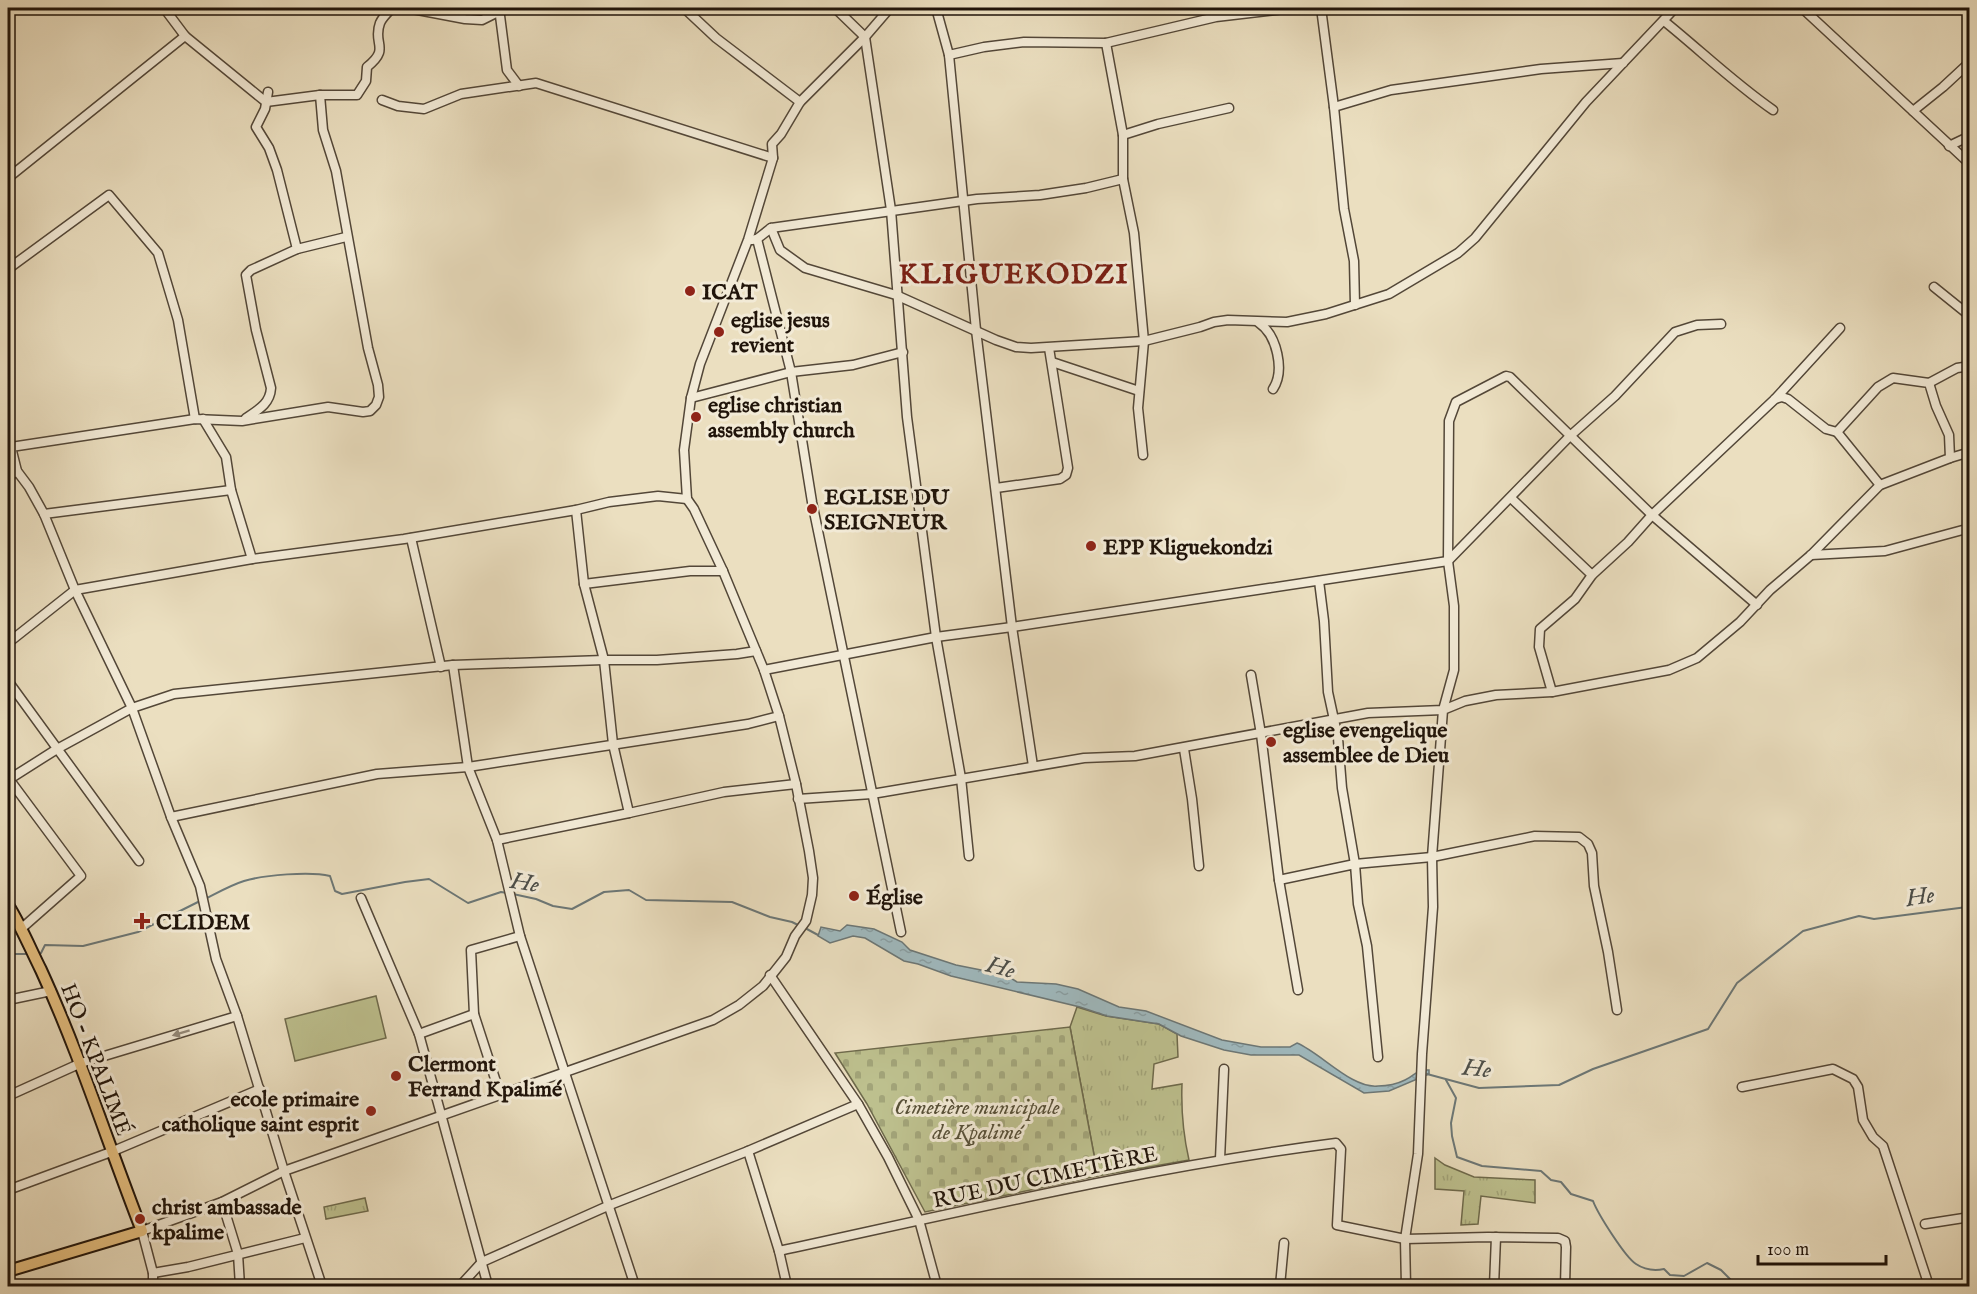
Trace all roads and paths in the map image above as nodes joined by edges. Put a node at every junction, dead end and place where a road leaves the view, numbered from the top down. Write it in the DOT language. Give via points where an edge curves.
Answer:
graph roads {
  1 [pos="164,8"];
  2 [pos="395,8"];
  3 [pos="407,8"];
  4 [pos="684,8"];
  5 [pos="835,8"];
  6 [pos="890,8"];
  7 [pos="936,8"];
  8 [pos="1293,8"];
  9 [pos="1320,8"];
  10 [pos="1675,8"];
  11 [pos="1802,8"];
  12 [pos="499,10"];
  13 [pos="1664,21"];
  14 [pos="185,36"];
  15 [pos="865,37"];
  16 [pos="1106,43"];
  17 [pos="949,55"];
  18 [pos="1970,62"];
  19 [pos="1623,63"];
  20 [pos="519,86"];
  21 [pos="268,92"];
  22 [pos="320,95"];
  23 [pos="382,100"];
  24 [pos="266,102"];
  25 [pos="800,102"];
  26 [pos="1334,107"];
  27 [pos="1229,108"];
  28 [pos="1773,110"];
  29 [pos="1913,111"];
  30 [pos="1123,135"];
  31 [pos="1970,136"];
  32 [pos="1949,146"];
  33 [pos="773,158"];
  34 [pos="1970,164"];
  35 [pos="8,178"];
  36 [pos="1123,179"];
  37 [pos="964,202"];
  38 [pos="891,210"];
  39 [pos="771,228"];
  40 [pos="346,237"];
  41 [pos="753,240"];
  42 [pos="297,249"];
  43 [pos="8,270"];
  44 [pos="1934,287"];
  45 [pos="896,295"];
  46 [pos="1355,305"];
  47 [pos="1970,316"];
  48 [pos="1259,323"];
  49 [pos="1721,324"];
  50 [pos="1840,328"];
  51 [pos="976,330"];
  52 [pos="1144,341"];
  53 [pos="1049,348"];
  54 [pos="903,352"];
  55 [pos="1052,362"];
  56 [pos="1970,366"];
  57 [pos="791,372"];
  58 [pos="1929,382"];
  59 [pos="1273,389"];
  60 [pos="1139,391"];
  61 [pos="691,398"];
  62 [pos="1775,399"];
  63 [pos="199,419"];
  64 [pos="242,421"];
  65 [pos="1837,432"];
  66 [pos="1570,436"];
  67 [pos="9,445"];
  68 [pos="1970,452"];
  69 [pos="1143,455"];
  70 [pos="1950,458"];
  71 [pos="17,471"];
  72 [pos="8,477"];
  73 [pos="1880,485"];
  74 [pos="996,488"];
  75 [pos="231,490"];
  76 [pos="1511,498"];
  77 [pos="687,500"];
  78 [pos="576,510"];
  79 [pos="44,514"];
  80 [pos="1652,515"];
  81 [pos="1970,528"];
  82 [pos="411,538"];
  83 [pos="1811,555"];
  84 [pos="252,559"];
  85 [pos="1448,561"];
  86 [pos="723,571"];
  87 [pos="1592,575"];
  88 [pos="1318,580"];
  89 [pos="584,584"];
  90 [pos="75,591"];
  91 [pos="1757,605"];
  92 [pos="1012,627"];
  93 [pos="936,637"];
  94 [pos="8,644"];
  95 [pos="756,651"];
  96 [pos="844,654"];
  97 [pos="604,660"];
  98 [pos="453,665"];
  99 [pos="441,667"];
  100 [pos="764,670"];
  101 [pos="1251,675"];
  102 [pos="8,681"];
  103 [pos="1552,692"];
  104 [pos="132,708"];
  105 [pos="1443,710"];
  106 [pos="779,716"];
  107 [pos="1334,720"];
  108 [pos="1260,734"];
  109 [pos="613,744"];
  110 [pos="57,749"];
  111 [pos="1184,749"];
  112 [pos="1033,765"];
  113 [pos="468,767"];
  114 [pos="961,778"];
  115 [pos="8,779"];
  116 [pos="796,784"];
  117 [pos="872,794"];
  118 [pos="798,799"];
  119 [pos="629,813"];
  120 [pos="171,817"];
  121 [pos="497,840"];
  122 [pos="969,856"];
  123 [pos="1432,857"];
  124 [pos="139,861"];
  125 [pos="1355,864"];
  126 [pos="1199,867"];
  127 [pos="1279,880"];
  128 [pos="361,898"];
  129 [pos="8,905"];
  130 [pos="22,928"];
  131 [pos="901,932"];
  132 [pos="520,936"];
  133 [pos="770,975"];
  134 [pos="1298,990"];
  135 [pos="51,991"];
  136 [pos="8,1000"];
  137 [pos="1617,1010"];
  138 [pos="474,1014"];
  139 [pos="237,1016"];
  140 [pos="419,1034"];
  141 [pos="1378,1057"];
  142 [pos="81,1063"];
  143 [pos="1224,1069"];
  144 [pos="565,1073"];
  145 [pos="1742,1087"];
  146 [pos="260,1089"];
  147 [pos="500,1094"];
  148 [pos="8,1096"];
  149 [pos="858,1104"];
  150 [pos="442,1116"];
  151 [pos="748,1151"];
  152 [pos="111,1152"];
  153 [pos="1220,1159"];
  154 [pos="284,1171"];
  155 [pos="8,1190"];
  156 [pos="222,1202"];
  157 [pos="610,1205"];
  158 [pos="1970,1217"];
  159 [pos="920,1220"];
  160 [pos="1925,1224"];
  161 [pos="142,1230"];
  162 [pos="1496,1237"];
  163 [pos="305,1238"];
  164 [pos="1405,1239"];
  165 [pos="1284,1243"];
  166 [pos="779,1251"];
  167 [pos="238,1254"];
  168 [pos="482,1262"];
  169 [pos="8,1271"];
  170 [pos="153,1273"];
  171 [pos="460,1286"];
  172 [pos="153,1287"];
  173 [pos="240,1287"];
  174 [pos="322,1287"];
  175 [pos="489,1287"];
  176 [pos="635,1287"];
  177 [pos="787,1287"];
  178 [pos="937,1287"];
  179 [pos="1280,1287"];
  180 [pos="1406,1287"];
  181 [pos="1494,1287"];
  182 [pos="1565,1287"];
  183 [pos="1929,1287"];
  1 -- 14 [label="street"];
  2 -- 22 [label="street" via="380,23 379,56 367,67 366,81 357,95"];
  3 -- 12 [label="street" via="482,20"];
  4 -- 25 [label="street" via="716,38"];
  5 -- 15 [label="street"];
  6 -- 15 [label="street"];
  7 -- 17 [label="street"];
  8 -- 16 [label="street" via="1216,17"];
  9 -- 26 [label="street"];
  10 -- 13 [label="street"];
  11 -- 29 [label="street"];
  12 -- 20 [label="street" via="507,70"];
  13 -- 19 [label="street"];
  13 -- 28 [label="street" via="1743,90"];
  14 -- 24 [label="street"];
  14 -- 35 [label="street"];
  15 -- 25 [label="street"];
  15 -- 38 [label="street"];
  16 -- 17 [label="street" via="1024,42"];
  16 -- 30 [label="street"];
  17 -- 37 [label="street"];
  18 -- 29 [label="street"];
  19 -- 26 [label="street" via="1541,69 1391,90"];
  19 -- 46 [label="street" via="1586,102 1475,238 1411,282"];
  20 -- 23 [label="street" via="461,94 424,109"];
  20 -- 33 [label="street" via="536,83"];
  21 -- 24 [label="street"];
  22 -- 24 [label="street"];
  22 -- 40 [label="street" via="323,130 336,171"];
  24 -- 42 [label="street" via="256,127 277,170"];
  25 -- 33 [label="street" via="772,144"];
  26 -- 46 [label="street" via="1344,209 1354,261"];
  27 -- 30 [label="street"];
  29 -- 32 [label="street"];
  30 -- 36 [label="street"];
  31 -- 32 [label="street"];
  32 -- 34 [label="street"];
  33 -- 41 [label="street"];
  36 -- 37 [label="street" via="1040,195"];
  36 -- 52 [label="street" via="1134,233"];
  37 -- 38 [label="street"];
  37 -- 51 [label="street"];
  38 -- 39 [label="street"];
  38 -- 45 [label="street"];
  39 -- 41 [label="street"];
  39 -- 45 [label="street" via="780,250 805,268"];
  40 -- 42 [label="street"];
  40 -- 64 [label="street" via="378,385 376,405 363,412 328,407"];
  41 -- 57 [label="street"];
  41 -- 61 [label="street" via="700,364"];
  42 -- 64 [label="street" via="246,275 271,388 267,402"];
  43 -- 63 [label="street" via="109,195 158,253 178,320"];
  44 -- 47 [label="street"];
  45 -- 51 [label="street"];
  45 -- 54 [label="street"];
  46 -- 48 [label="street" via="1287,322"];
  48 -- 52 [label="street" via="1215,322"];
  48 -- 59 [label="street" via="1268,329 1276,350 1279,371"];
  49 -- 66 [label="street" via="1697,325 1675,332 1615,396"];
  50 -- 62 [label="street"];
  51 -- 53 [label="street" via="1016,347"];
  51 -- 74 [label="street"];
  52 -- 53 [label="street"];
  52 -- 60 [label="street"];
  53 -- 55 [label="street"];
  54 -- 57 [label="street" via="853,365"];
  54 -- 93 [label="street" via="907,417"];
  55 -- 60 [label="street"];
  55 -- 74 [label="street" via="1066,475"];
  56 -- 58 [label="street"];
  57 -- 61 [label="street"];
  57 -- 96 [label="street" via="812,502"];
  58 -- 65 [label="street" via="1893,378 1878,387"];
  58 -- 70 [label="street" via="1949,435"];
  60 -- 69 [label="street"];
  61 -- 77 [label="street" via="684,450"];
  62 -- 65 [label="street" via="1788,399 1826,429"];
  62 -- 80 [label="street"];
  63 -- 64 [label="street"];
  63 -- 67 [label="street"];
  63 -- 75 [label="street" via="226,457"];
  65 -- 73 [label="street"];
  66 -- 76 [label="street"];
  66 -- 80 [label="street"];
  66 -- 85 [label="street" via="1510,377 1456,402 1449,421"];
  67 -- 71 [label="street"];
  68 -- 70 [label="street"];
  70 -- 73 [label="street"];
  71 -- 72 [label="street"];
  71 -- 79 [label="street"];
  73 -- 83 [label="street"];
  74 -- 92 [label="street"];
  75 -- 79 [label="street"];
  75 -- 84 [label="street"];
  76 -- 85 [label="street"];
  76 -- 87 [label="street"];
  77 -- 78 [label="street" via="658,496"];
  77 -- 86 [label="street"];
  78 -- 82 [label="street"];
  78 -- 89 [label="street"];
  79 -- 90 [label="street"];
  80 -- 87 [label="street"];
  80 -- 91 [label="street"];
  81 -- 83 [label="street" via="1886,551"];
  82 -- 84 [label="street"];
  82 -- 99 [label="street"];
  83 -- 91 [label="street"];
  84 -- 90 [label="street"];
  85 -- 88 [label="street"];
  85 -- 105 [label="street" via="1454,606 1455,670"];
  86 -- 89 [label="street" via="690,571"];
  86 -- 95 [label="street"];
  87 -- 103 [label="street" via="1575,599 1540,629 1539,647"];
  88 -- 92 [label="street"];
  88 -- 107 [label="street"];
  89 -- 97 [label="street"];
  90 -- 94 [label="street"];
  90 -- 104 [label="street"];
  91 -- 103 [label="street" via="1697,658 1669,670"];
  92 -- 93 [label="street"];
  92 -- 112 [label="street"];
  93 -- 96 [label="street"];
  93 -- 114 [label="street"];
  95 -- 97 [label="street" via="657,660"];
  95 -- 100 [label="street"];
  96 -- 100 [label="street"];
  96 -- 117 [label="street"];
  97 -- 98 [label="street"];
  97 -- 109 [label="street"];
  98 -- 99 [label="street"];
  98 -- 113 [label="street"];
  99 -- 104 [label="street" via="174,694"];
  100 -- 106 [label="street"];
  101 -- 108 [label="street"];
  102 -- 110 [label="street"];
  103 -- 105 [label="street" via="1496,695"];
  104 -- 110 [label="street"];
  104 -- 120 [label="street"];
  105 -- 107 [label="street" via="1368,713"];
  105 -- 123 [label="street"];
  106 -- 109 [label="street"];
  106 -- 116 [label="street"];
  107 -- 108 [label="street"];
  107 -- 125 [label="street"];
  108 -- 111 [label="street"];
  108 -- 127 [label="street"];
  109 -- 113 [label="street"];
  109 -- 119 [label="street"];
  110 -- 115 [label="street"];
  110 -- 124 [label="street"];
  111 -- 112 [label="street"];
  111 -- 126 [label="street"];
  112 -- 114 [label="street"];
  113 -- 120 [label="street" via="377,774"];
  113 -- 121 [label="street"];
  114 -- 117 [label="street"];
  114 -- 122 [label="street"];
  115 -- 130 [label="street" via="81,876"];
  116 -- 118 [label="street"];
  116 -- 119 [label="street" via="724,792"];
  117 -- 118 [label="street"];
  117 -- 131 [label="street"];
  118 -- 133 [label="street" via="813,878 812,896 806,921 786,957"];
  119 -- 121 [label="street"];
  120 -- 139 [label="street" via="200,886 216,959"];
  121 -- 132 [label="street"];
  123 -- 125 [label="street"];
  123 -- 137 [label="street" via="1535,836 1579,837 1588,844"];
  123 -- 164 [label="street" via="1433,907 1418,1154"];
  125 -- 127 [label="street"];
  125 -- 141 [label="street"];
  127 -- 134 [label="street"];
  128 -- 140 [label="street"];
  129 -- 130 [label="main road, HO - KPALIMÉ"];
  130 -- 135 [label="main road, HO - KPALIMÉ"];
  132 -- 138 [label="street" via="471,950"];
  132 -- 144 [label="street"];
  133 -- 144 [label="street" via="763,986 739,1005 713,1020"];
  133 -- 149 [label="street"];
  135 -- 136 [label="street"];
  135 -- 142 [label="main road, HO - KPALIMÉ"];
  138 -- 140 [label="street"];
  138 -- 147 [label="street"];
  139 -- 142 [label="street, one-way"];
  139 -- 146 [label="street"];
  140 -- 150 [label="street"];
  142 -- 148 [label="street"];
  142 -- 152 [label="main road, HO - KPALIMÉ"];
  143 -- 153 [label="street"];
  144 -- 147 [label="street"];
  144 -- 157 [label="street"];
  145 -- 183 [label="street" via="1833,1070 1853,1079 1863,1120 1883,1146"];
  146 -- 152 [label="street"];
  146 -- 154 [label="street"];
  147 -- 150 [label="street"];
  149 -- 151 [label="street"];
  149 -- 159 [label="street"];
  150 -- 154 [label="street"];
  150 -- 168 [label="street"];
  151 -- 157 [label="street"];
  151 -- 166 [label="street"];
  152 -- 155 [label="street"];
  152 -- 161 [label="main road, HO - KPALIMÉ"];
  153 -- 159 [label="street, RUE DU CIMETIÈRE"];
  153 -- 164 [label="street, RUE DU CIMETIÈRE" via="1336,1143 1341,1149 1337,1225"];
  154 -- 156 [label="street"];
  154 -- 163 [label="street"];
  156 -- 161 [label="street"];
  156 -- 167 [label="street"];
  157 -- 168 [label="street"];
  157 -- 176 [label="street"];
  158 -- 160 [label="street"];
  159 -- 166 [label="street, RUE DU CIMETIÈRE"];
  159 -- 178 [label="street"];
  161 -- 169 [label="main road"];
  161 -- 170 [label="street"];
  162 -- 164 [label="street"];
  162 -- 181 [label="street"];
  162 -- 182 [label="street" via="1565,1241"];
  163 -- 167 [label="street"];
  163 -- 174 [label="street"];
  164 -- 180 [label="street"];
  165 -- 179 [label="street"];
  166 -- 177 [label="street"];
  167 -- 170 [label="street"];
  167 -- 173 [label="street"];
  168 -- 171 [label="street"];
  168 -- 175 [label="street"];
  170 -- 172 [label="street"];
}
